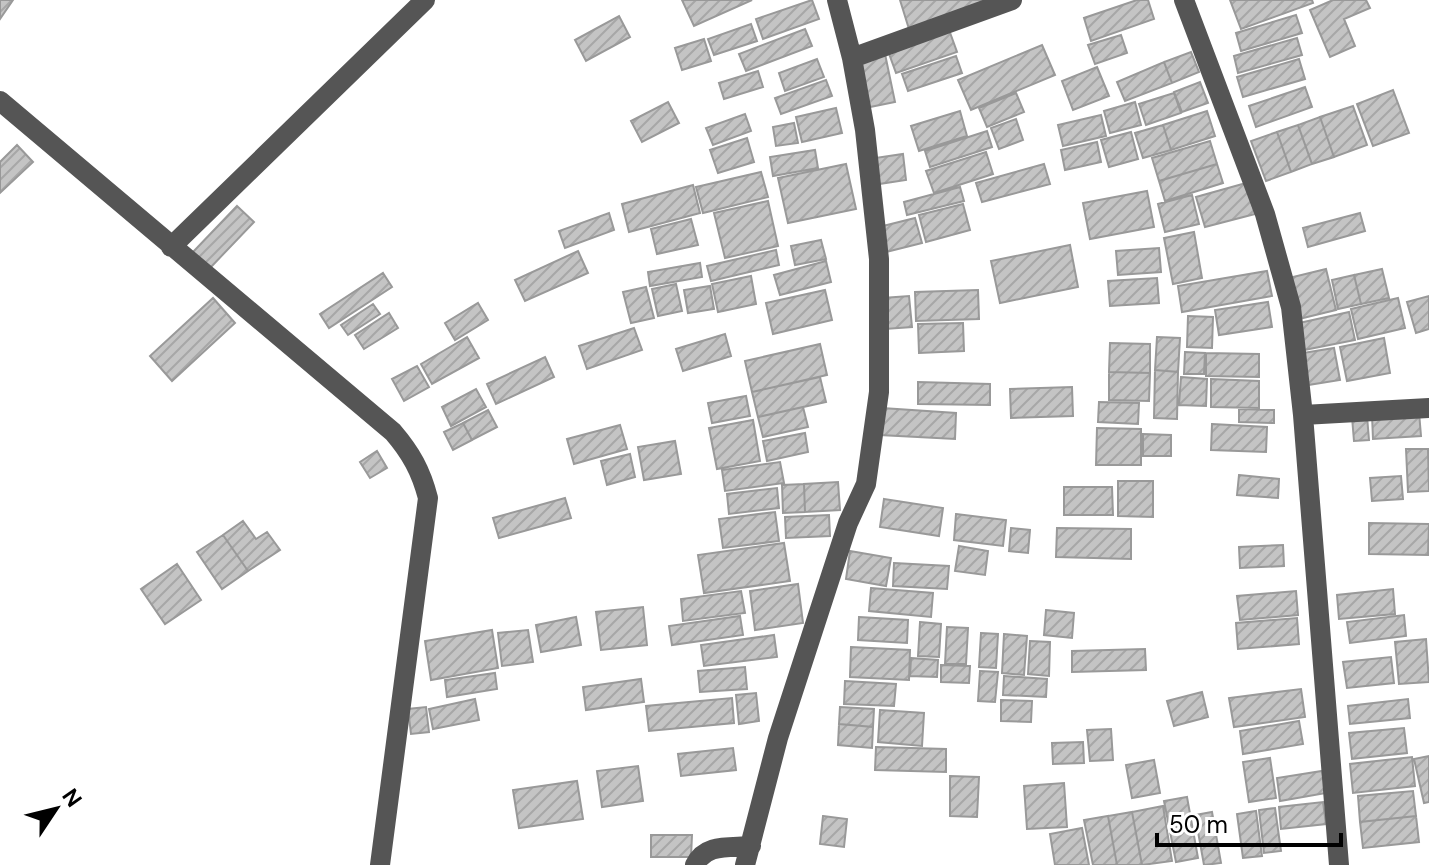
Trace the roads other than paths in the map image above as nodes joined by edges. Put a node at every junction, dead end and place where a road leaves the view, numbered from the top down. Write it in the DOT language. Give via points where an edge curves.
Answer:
graph roads {
  1 [pos="425,0"];
  2 [pos="837,0"];
  3 [pos="1012,0"];
  4 [pos="1184,0"];
  5 [pos="852,58"];
  6 [pos="0,101"];
  7 [pos="171,247"];
  8 [pos="1429,408"];
  9 [pos="1303,415"];
  10 [pos="748,856"];
  11 [pos="380,865"];
  12 [pos="695,865"];
  13 [pos="1339,865"];
  1 -- 7 [label="street"];
  2 -- 5 [label="street"];
  3 -- 5 [label="street"];
  4 -- 9 [label="street" via="1265,214 1291,307"];
  5 -- 10 [label="street" via="879,259 879,392 866,484 848,523 778,738"];
  6 -- 7 [label="street"];
  7 -- 11 [label="street" via="393,432 422,474 428,498"];
  8 -- 9 [label="street"];
  9 -- 13 [label="street"];
  10 -- 12 [label="street" via="707,850"];
}
